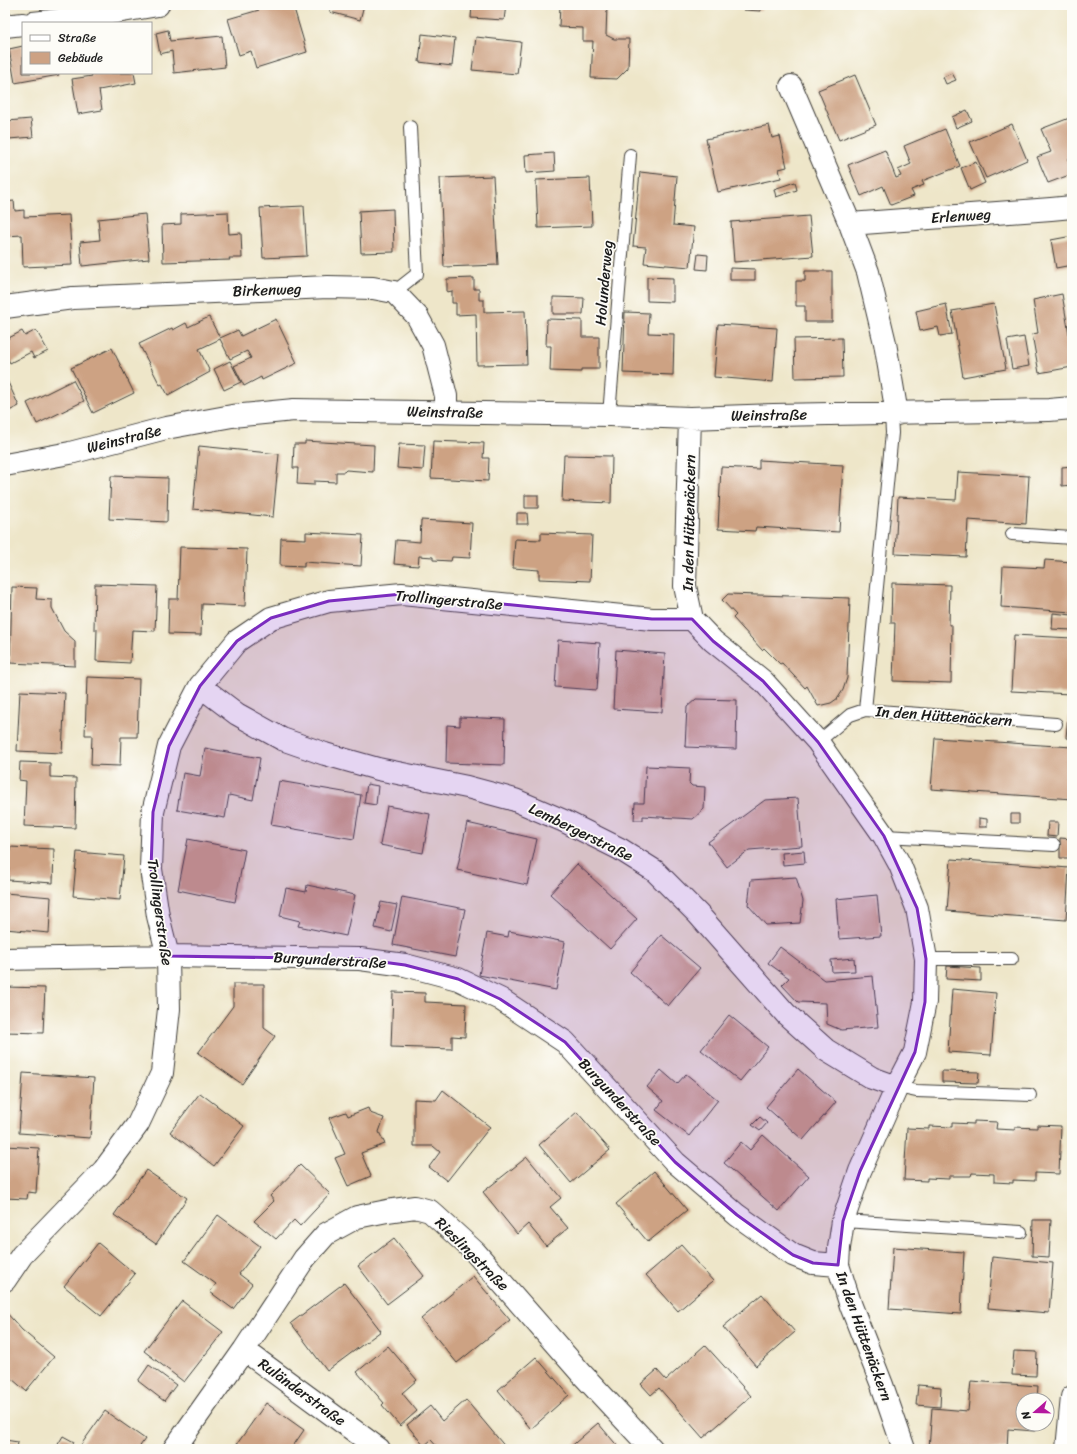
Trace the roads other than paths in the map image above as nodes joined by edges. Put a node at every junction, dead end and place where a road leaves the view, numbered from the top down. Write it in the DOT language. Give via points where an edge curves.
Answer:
graph roads {
  1 [pos="158,5"];
  2 [pos="42,22"];
  3 [pos="22,24"];
  4 [pos="5,26"];
  5 [pos="791,86"];
  6 [pos="410,127"];
  7 [pos="630,155"];
  8 [pos="1072,207"];
  9 [pos="850,224"];
  10 [pos="394,292"];
  11 [pos="5,307"];
  12 [pos="1072,408"];
  13 [pos="446,412"];
  14 [pos="894,414"];
  15 [pos="609,415"];
  16 [pos="690,418"];
  17 [pos="5,465"];
  18 [pos="1012,534"];
  19 [pos="1072,538"];
  20 [pos="692,619"];
  21 [pos="200,686"];
  22 [pos="865,710"];
  23 [pos="1056,724"];
  24 [pos="818,742"];
  25 [pos="884,836"];
  26 [pos="1054,845"];
  27 [pos="168,956"];
  28 [pos="5,959"];
  29 [pos="926,959"];
  30 [pos="1012,959"];
  31 [pos="897,1087"];
  32 [pos="1030,1095"];
  33 [pos="844,1221"];
  34 [pos="1021,1232"];
  35 [pos="838,1265"];
  36 [pos="5,1280"];
  37 [pos="244,1350"];
  38 [pos="1072,1397"];
  39 [pos="174,1449"];
  40 [pos="379,1449"];
  41 [pos="652,1449"];
  42 [pos="904,1449"];
  43 [pos="1067,1449"];
  1 -- 2 [label="street"];
  3 -- 4 [label="street"];
  5 -- 9 [label="street"];
  6 -- 10 [label="lane" via="417,274"];
  7 -- 15 [label="lane, Holunderweg"];
  8 -- 9 [label="street, Erlenweg"];
  9 -- 14 [label="street" via="868,272 885,343"];
  10 -- 11 [label="street, Birkenweg" via="373,288 321,288 73,298"];
  10 -- 13 [label="street" via="417,316 433,345 446,396"];
  12 -- 14 [label="street, Weinstraße"];
  13 -- 15 [label="street, Weinstraße"];
  13 -- 17 [label="street, Weinstraße" via="294,410 232,416 166,428 70,453"];
  14 -- 16 [label="street, Weinstraße"];
  14 -- 22 [label="lane"];
  15 -- 16 [label="street, Weinstraße"];
  16 -- 20 [label="street, In den Hüttenäckern" via="685,586"];
  18 -- 19 [label="lane"];
  20 -- 21 [label="street, Trollingerstraße" via="652,619 402,594 329,601 271,618 238,641"];
  20 -- 24 [label="street, In den Hüttenäckern" via="713,641 763,681"];
  21 -- 27 [label="street, Trollingerstraße" via="169,746 153,812 151,869 158,916"];
  21 -- 31 [label="street, Lembergerstraße" via="237,714 282,739 378,769 467,787 515,800 620,849 655,871 698,914 786,1014 826,1050 872,1078"];
  22 -- 23 [label="lane, In den Hüttenäckern"];
  22 -- 24 [label="lane, In den Hüttenäckern" via="850,715"];
  24 -- 25 [label="street, In den Hüttenäckern"];
  25 -- 26 [label="lane"];
  25 -- 29 [label="street, In den Hüttenäckern" via="900,865 917,908"];
  27 -- 28 [label="street, Burgunderstraße"];
  27 -- 35 [label="street, Burgunderstraße" via="360,959 405,965 458,979 500,998 565,1042 675,1162 737,1215 793,1255 813,1263"];
  27 -- 36 [label="street, Trollingerstraße" via="169,1009 162,1073 138,1124 104,1170 22,1255"];
  29 -- 30 [label="lane"];
  29 -- 31 [label="street, In den Hüttenäckern" via="925,1002 915,1052"];
  31 -- 32 [label="lane" via="916,1091"];
  31 -- 33 [label="street, In den Hüttenäckern" via="860,1171"];
  33 -- 34 [label="lane"];
  33 -- 35 [label="street, In den Hüttenäckern"];
  35 -- 42 [label="street, In den Hüttenäckern"];
  37 -- 39 [label="street, Rieslingstraße"];
  37 -- 40 [label="street, Ruländerstraße"];
  37 -- 41 [label="street, Rieslingstraße" via="304,1259 326,1234 357,1217 416,1207 430,1211 476,1252 581,1373"];
  38 -- 43 [label="street"];
}
